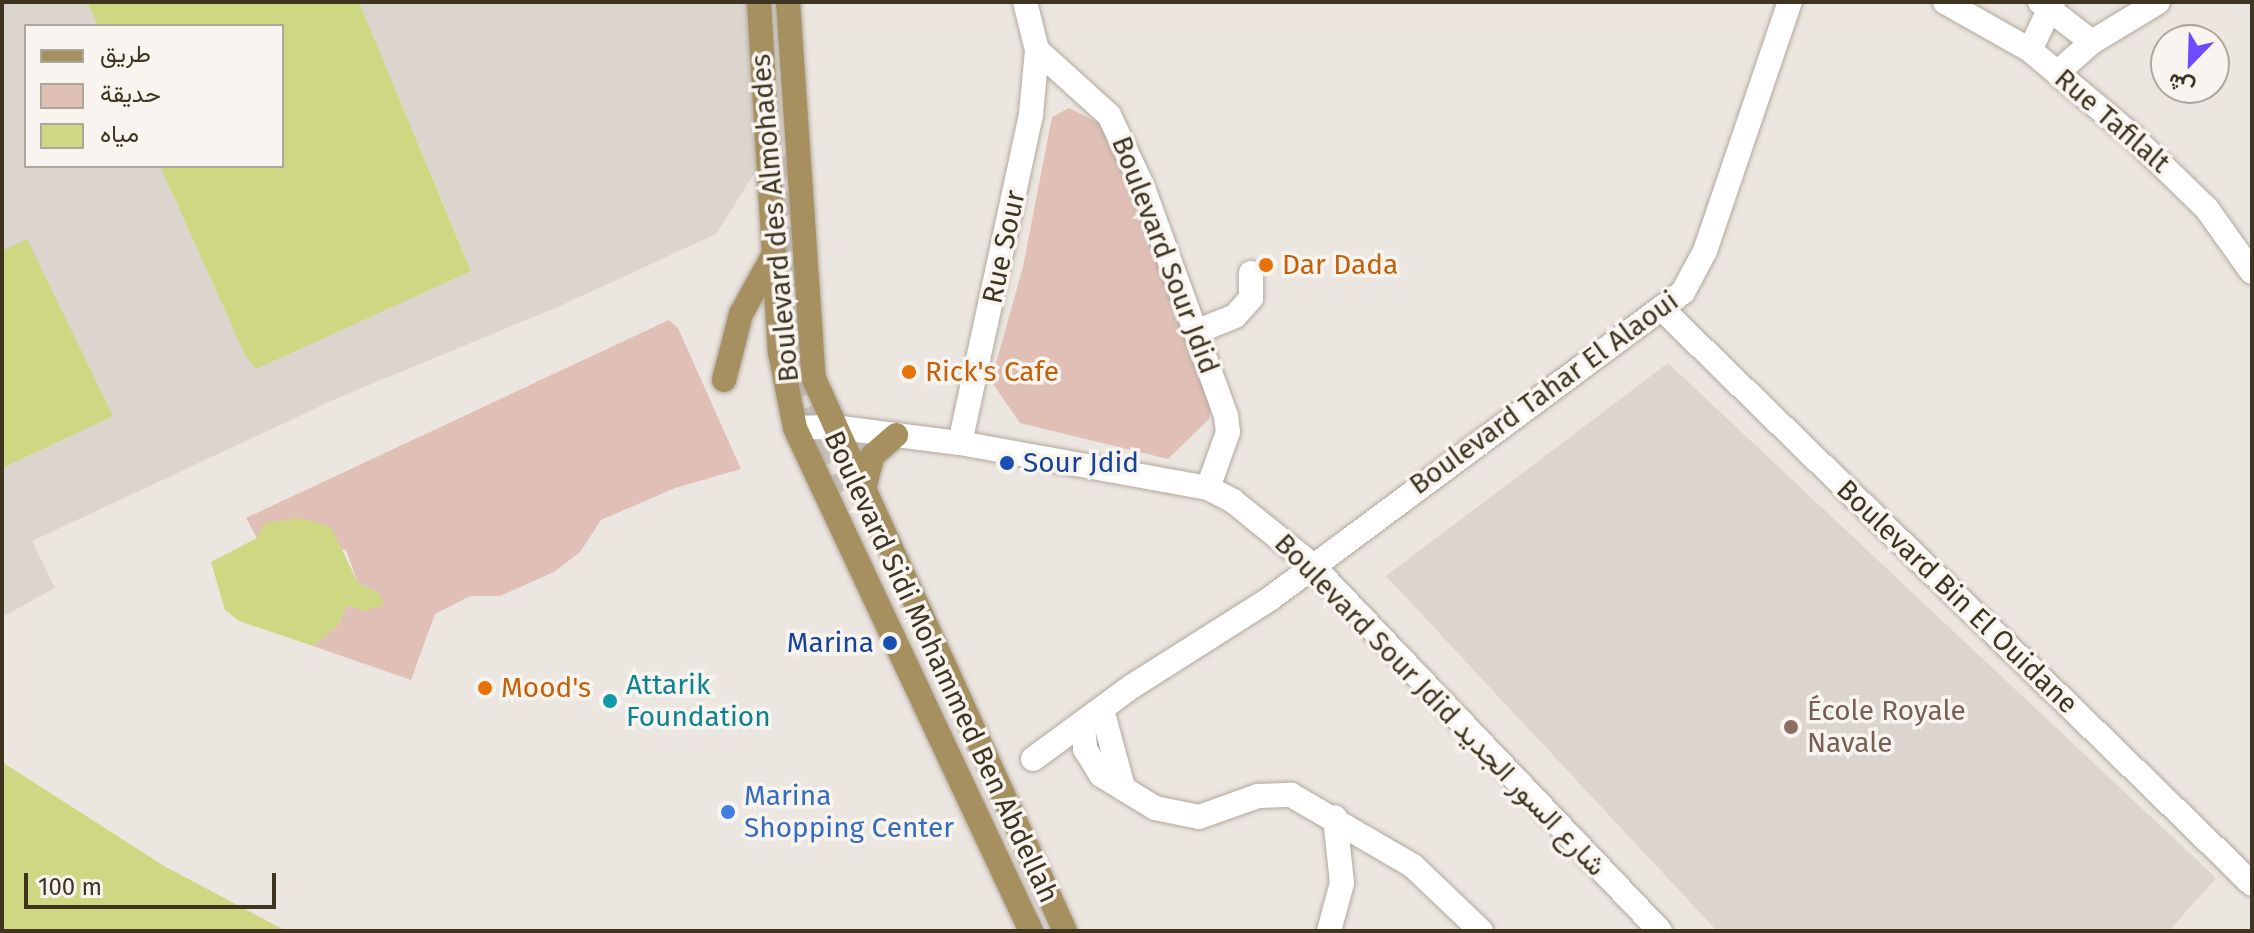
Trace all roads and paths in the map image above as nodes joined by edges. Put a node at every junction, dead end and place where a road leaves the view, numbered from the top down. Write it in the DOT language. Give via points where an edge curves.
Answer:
graph roads {
  1 [pos="759,2"];
  2 [pos="788,2"];
  3 [pos="1025,2"];
  4 [pos="1790,2"];
  5 [pos="1945,2"];
  6 [pos="2158,2"];
  7 [pos="2048,4"];
  8 [pos="2092,42"];
  9 [pos="1037,50"];
  10 [pos="2030,50"];
  11 [pos="2057,73"];
  12 [pos="773,256"];
  13 [pos="2252,272"];
  14 [pos="1251,273"];
  15 [pos="1663,310"];
  16 [pos="1198,331"];
  17 [pos="724,380"];
  18 [pos="833,427"];
  19 [pos="795,428"];
  20 [pos="896,435"];
  21 [pos="960,443"];
  22 [pos="1208,488"];
  23 [pos="863,493"];
  24 [pos="1311,564"];
  25 [pos="1092,717"];
  26 [pos="1033,759"];
  27 [pos="1335,817"];
  28 [pos="2252,884"];
  29 [pos="1031,931"];
  30 [pos="1065,931"];
  31 [pos="1329,931"];
  32 [pos="1481,931"];
  33 [pos="1660,931"];
  1 -- 12 [label="main road, Boulevard des Almohades"];
  2 -- 18 [label="main road, Boulevard des Almohades" via="809,347 814,379"];
  3 -- 9 [label="street"];
  4 -- 15 [label="street, Boulevard Tahar El Alaoui" via="1705,251 1683,292"];
  5 -- 10 [label="street, Rue Tafilalt"];
  6 -- 8 [label="street"];
  7 -- 8 [label="street"];
  7 -- 10 [label="street"];
  8 -- 11 [label="street"];
  9 -- 16 [label="street, Boulevard Sour Jdid" via="1109,115"];
  9 -- 21 [label="street, Rue Sour" via="1031,114"];
  10 -- 11 [label="street, Rue Tafilalt"];
  11 -- 13 [label="street, Rue Tafilalt" via="2182,184 2230,236"];
  12 -- 17 [label="main road" via="741,314"];
  12 -- 19 [label="main road, Boulevard des Almohades" via="780,352"];
  14 -- 16 [label="street" via="1251,298 1235,316"];
  15 -- 24 [label="street, Boulevard Tahar El Alaoui"];
  15 -- 28 [label="street, Boulevard Bin El Ouidane"];
  16 -- 22 [label="street, Boulevard Sour Jdid" via="1228,432"];
  18 -- 19 [label="street, Boulevard Sour Jdid شارع السور الجديد"];
  18 -- 20 [label="street, Boulevard Sour Jdid شارع السور الجديد"];
  18 -- 23 [label="main road, Boulevard Sidi Mohammed Ben Abdellah"];
  19 -- 29 [label="main road, Boulevard Sidi Mohammed Ben Abdellah"];
  20 -- 21 [label="street, Boulevard Sour Jdid شارع السور الجديد"];
  20 -- 23 [label="main road" via="872,456"];
  21 -- 22 [label="street, Boulevard Sour Jdid شارع السور الجديد"];
  22 -- 24 [label="street, Boulevard Sour Jdid شارع السور الجديد" via="1244,509"];
  23 -- 30 [label="main road, Boulevard Sidi Mohammed Ben Abdellah"];
  24 -- 25 [label="street, Boulevard Tahar El Alaoui" via="1271,598"];
  24 -- 33 [label="street, Boulevard Sour Jdid شارع السور الجديد"];
  25 -- 26 [label="street, Boulevard Tahar El Alaoui"];
  25 -- 27 [label="street" via="1090,761 1101,775 1122,783 1155,808 1179,817 1199,817 1276,792"];
  27 -- 31 [label="street" via="1342,883"];
  27 -- 32 [label="street" via="1413,866"];
}
